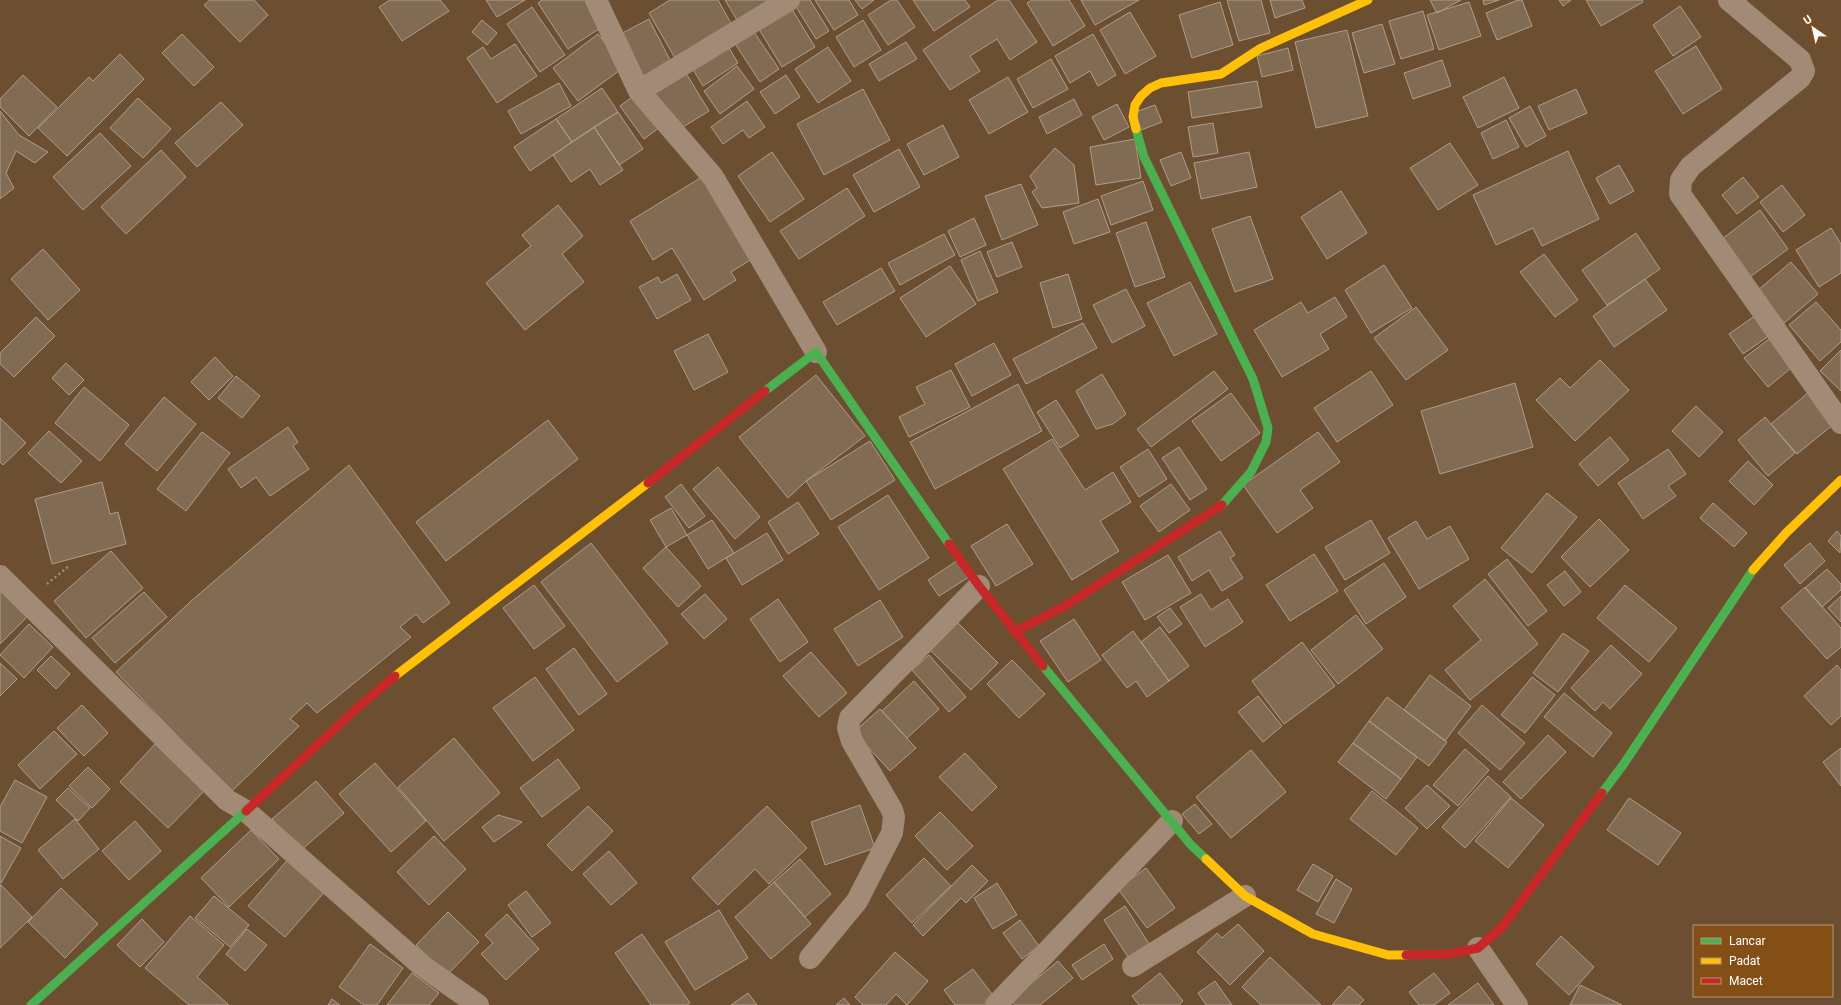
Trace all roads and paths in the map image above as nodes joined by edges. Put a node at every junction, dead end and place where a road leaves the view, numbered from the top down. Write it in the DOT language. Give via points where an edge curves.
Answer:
graph roads {
  1 [pos="596,0"];
  2 [pos="789,0"];
  3 [pos="1368,0"];
  4 [pos="1730,0"];
  5 [pos="639,91"];
  6 [pos="816,352"];
  7 [pos="1841,423"];
  8 [pos="1841,480"];
  9 [pos="0,576"];
  10 [pos="979,586"];
  11 [pos="1014,632"];
  12 [pos="246,811"];
  13 [pos="1172,821"];
  14 [pos="1245,896"];
  15 [pos="1478,948"];
  16 [pos="810,958"];
  17 [pos="1133,966"];
  18 [pos="31,1005"];
  19 [pos="478,1005"];
  20 [pos="996,1005"];
  21 [pos="1517,1005"];
  1 -- 5 [label="street"];
  2 -- 5 [label="street"];
  3 -- 11 [label="street" via="1261,48 1224,73 1161,83 1152,86 1138,98 1133,117 1144,157 1253,379 1268,428 1266,442 1252,472 1224,505 1065,606"];
  4 -- 7 [label="street" via="1800,60 1804,71 1800,78 1691,166 1681,180 1680,194"];
  5 -- 6 [label="street" via="713,177"];
  6 -- 10 [label="street"];
  6 -- 12 [label="street" via="410,664 355,710"];
  8 -- 15 [label="street" via="1786,533 1753,570 1623,765 1502,927"];
  9 -- 12 [label="street" via="227,800"];
  10 -- 11 [label="street"];
  10 -- 16 [label="street" via="850,718 848,728 852,741 892,810 892,833 857,901"];
  11 -- 13 [label="street"];
  12 -- 18 [label="street"];
  12 -- 19 [label="street" via="421,965"];
  13 -- 14 [label="street" via="1191,845"];
  13 -- 20 [label="street"];
  14 -- 15 [label="street" via="1313,934 1388,955 1449,954"];
  14 -- 17 [label="street"];
  15 -- 21 [label="street"];
}
